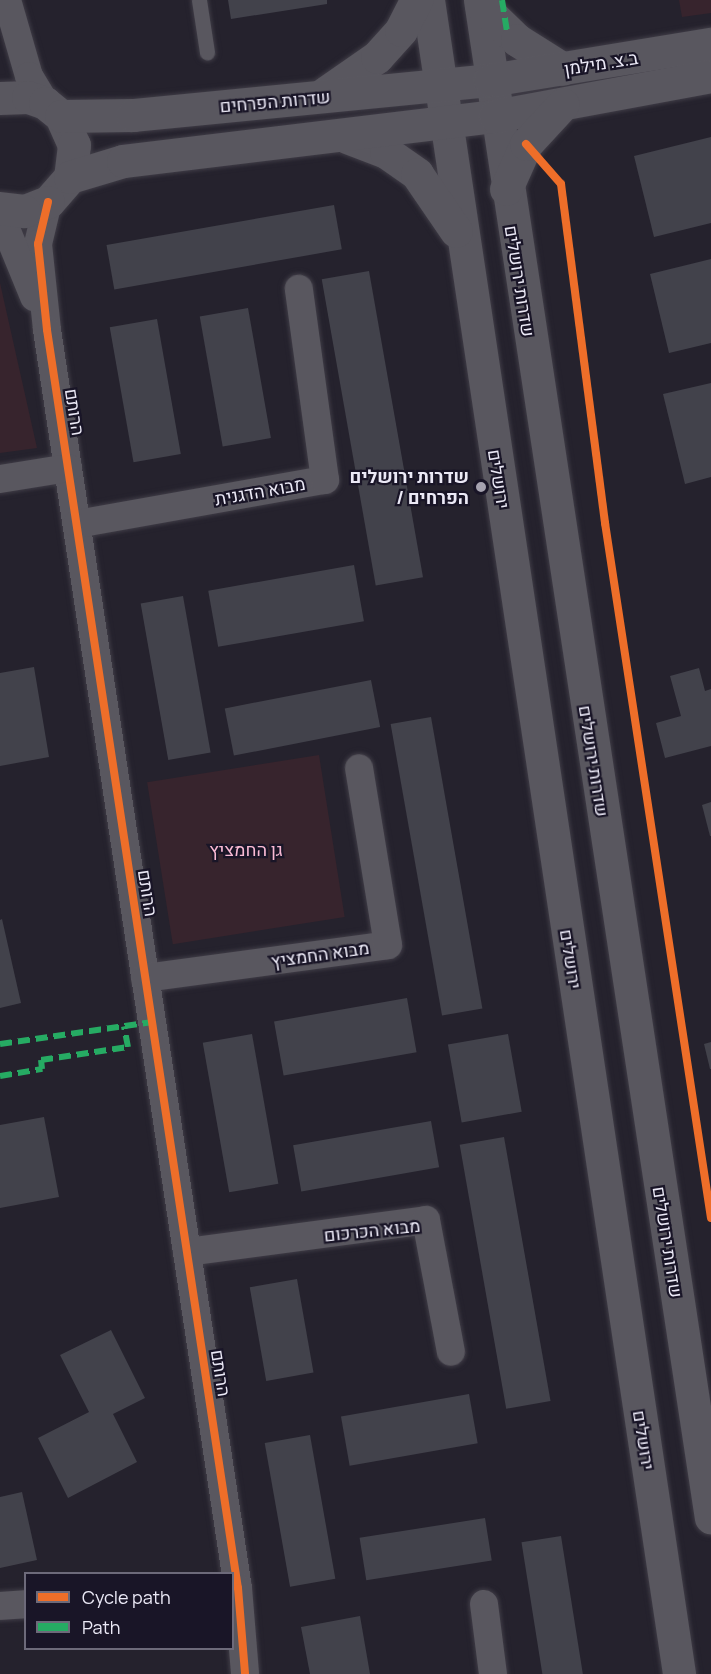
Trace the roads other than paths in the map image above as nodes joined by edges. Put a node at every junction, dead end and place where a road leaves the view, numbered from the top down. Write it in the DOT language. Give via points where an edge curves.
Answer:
graph roads {
  1 [pos="7,0"];
  2 [pos="199,0"];
  3 [pos="416,0"];
  4 [pos="428,0"];
  5 [pos="480,2"];
  6 [pos="711,44"];
  7 [pos="207,52"];
  8 [pos="563,69"];
  9 [pos="711,76"];
  10 [pos="490,80"];
  11 [pos="440,85"];
  12 [pos="318,97"];
  13 [pos="0,98"];
  14 [pos="563,104"];
  15 [pos="53,109"];
  16 [pos="495,116"];
  17 [pos="445,122"];
  18 [pos="339,135"];
  19 [pos="70,177"];
  20 [pos="506,189"];
  21 [pos="48,202"];
  22 [pos="0,208"];
  23 [pos="0,214"];
  24 [pos="464,244"];
  25 [pos="299,289"];
  26 [pos="47,330"];
  27 [pos="68,468"];
  28 [pos="0,479"];
  29 [pos="76,524"];
  30 [pos="359,768"];
  31 [pos="145,978"];
  32 [pos="187,1252"];
  33 [pos="451,1352"];
  34 [pos="711,1518"];
  35 [pos="233,1572"];
  36 [pos="235,1588"];
  37 [pos="24,1604"];
  38 [pos="484,1604"];
  39 [pos="0,1606"];
  40 [pos="245,1674"];
  41 [pos="494,1674"];
  42 [pos="679,1674"];
  1 -- 15 [label="street" via="29,76"];
  2 -- 7 [label="lane"];
  3 -- 12 [label="main road" via="401,30 377,57"];
  4 -- 11 [label="main road"];
  5 -- 8 [label="main road" via="517,40"];
  5 -- 10 [label="main road, שדרות ירושלים"];
  6 -- 8 [label="main road, ב.צ. מילמן"];
  8 -- 10 [label="main road, ב.צ. מילמן"];
  9 -- 14 [label="main road, ב.צ. מילמן"];
  10 -- 11 [label="main road, שדרות הפרחים"];
  10 -- 16 [label="main road, שדרות ירושלים"];
  11 -- 12 [label="main road, שדרות הפרחים"];
  11 -- 17 [label="main road"];
  12 -- 15 [label="main road, שדרות הפרחים" via="101,117"];
  13 -- 15 [label="main road, שדרות הפרחים" via="28,97"];
  14 -- 16 [label="main road, ב.צ. מילמן"];
  14 -- 20 [label="main road" via="530,138"];
  15 -- 19 [label="main road" via="74,145"];
  16 -- 17 [label="main road"];
  16 -- 20 [label="main road, שדרות ירושלים"];
  17 -- 18 [label="main road"];
  17 -- 24 [label="main road"];
  18 -- 19 [label="main road" via="123,161"];
  18 -- 24 [label="main road" via="386,152 417,174"];
  19 -- 21 [label="main road"];
  20 -- 34 [label="main road, שדרות ירושלים"];
  21 -- 22 [label="main road" via="24,211"];
  21 -- 26 [label="street, הרותם" via="38,244"];
  23 -- 26 [label="street, הרותם"];
  24 -- 42 [label="main road, ירושלים"];
  25 -- 29 [label="street, מבוא הדגנית" via="325,480"];
  26 -- 27 [label="street, הרותם"];
  27 -- 28 [label="street"];
  27 -- 29 [label="street, הרותם"];
  29 -- 31 [label="street, הרותם"];
  30 -- 31 [label="street, מבוא החמציץ" via="388,945"];
  31 -- 32 [label="street, הרותם"];
  32 -- 33 [label="street, מבוא הכרכום" via="426,1220"];
  32 -- 35 [label="street, הרותם"];
  36 -- 40 [label="street, הרותם"];
  37 -- 39 [label="street"];
  38 -- 41 [label="street"];
}
